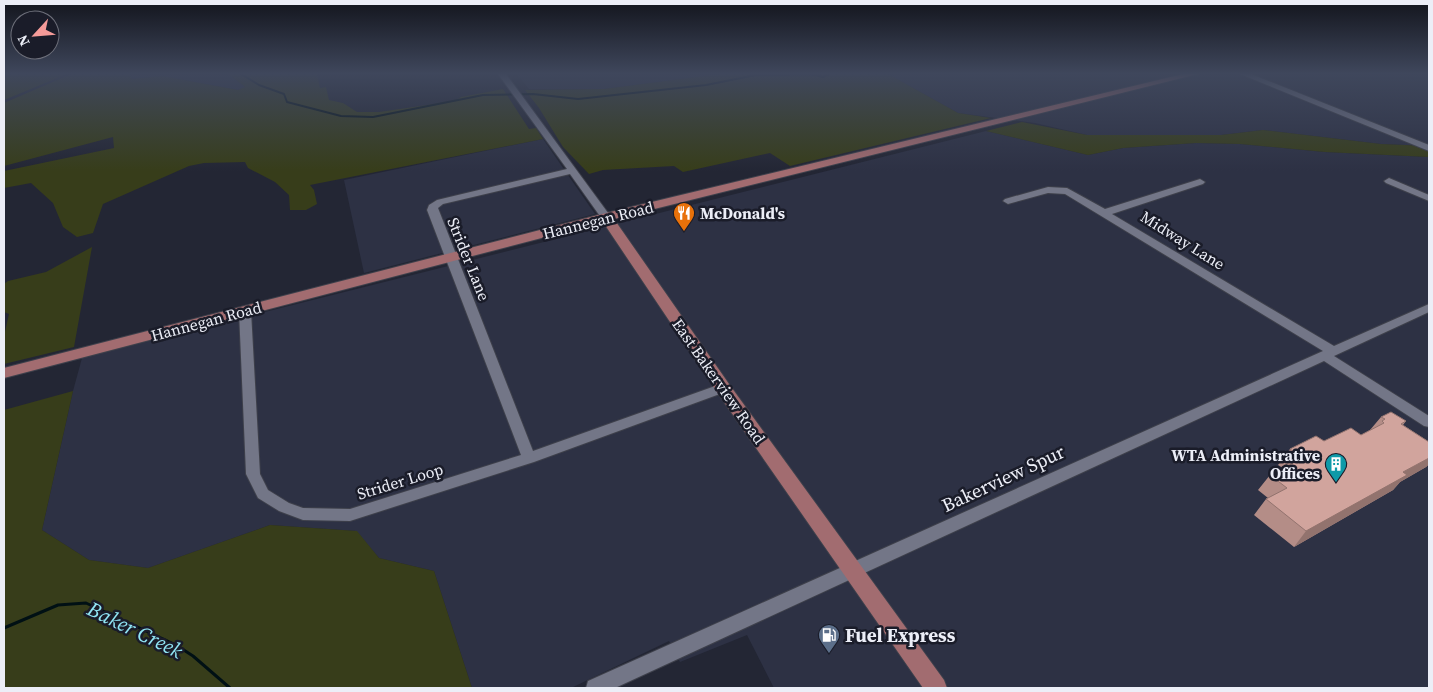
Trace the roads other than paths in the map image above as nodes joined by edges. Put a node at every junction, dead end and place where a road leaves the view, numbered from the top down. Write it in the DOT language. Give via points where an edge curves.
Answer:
graph roads {
  1 [pos="525,106"];
  2 [pos="1062,106"];
  3 [pos="1325,106"];
  4 [pos="1429,148"];
  5 [pos="572,171"];
  6 [pos="1389,181"];
  7 [pos="1200,182"];
  8 [pos="1429,198"];
  9 [pos="1008,201"];
  10 [pos="1104,213"];
  11 [pos="606,218"];
  12 [pos="451,257"];
  13 [pos="1429,308"];
  14 [pos="245,310"];
  15 [pos="1328,353"];
  16 [pos="4,373"];
  17 [pos="723,388"];
  18 [pos="1429,422"];
  19 [pos="529,458"];
  20 [pos="853,570"];
  21 [pos="595,688"];
  22 [pos="936,688"];
  1 -- 5 [label="street, East Bakerview Road"];
  2 -- 11 [label="main road, Hannegan Road"];
  3 -- 4 [label="street"];
  5 -- 11 [label="street, East Bakerview Road"];
  5 -- 12 [label="street, Strider Lane" via="436,204 433,214"];
  6 -- 8 [label="street"];
  7 -- 10 [label="street"];
  9 -- 10 [label="street, Midway Lane" via="1057,189 1067,191"];
  10 -- 15 [label="street, Midway Lane"];
  11 -- 12 [label="main road, Hannegan Road"];
  11 -- 17 [label="main road, East Bakerview Road"];
  12 -- 14 [label="main road, Hannegan Road"];
  12 -- 19 [label="street, Strider Lane"];
  13 -- 15 [label="street, Bakerview Spur"];
  14 -- 16 [label="main road, Hannegan Road"];
  14 -- 19 [label="street, Strider Loop" via="253,474 263,494 284,507 303,514 350,514"];
  15 -- 18 [label="street, Midway Lane"];
  15 -- 20 [label="street, Bakerview Spur"];
  17 -- 19 [label="street, Strider Loop"];
  17 -- 20 [label="main road, East Bakerview Road"];
  20 -- 21 [label="street, Bakerview Spur"];
  20 -- 22 [label="main road, East Bakerview Road"];
}
